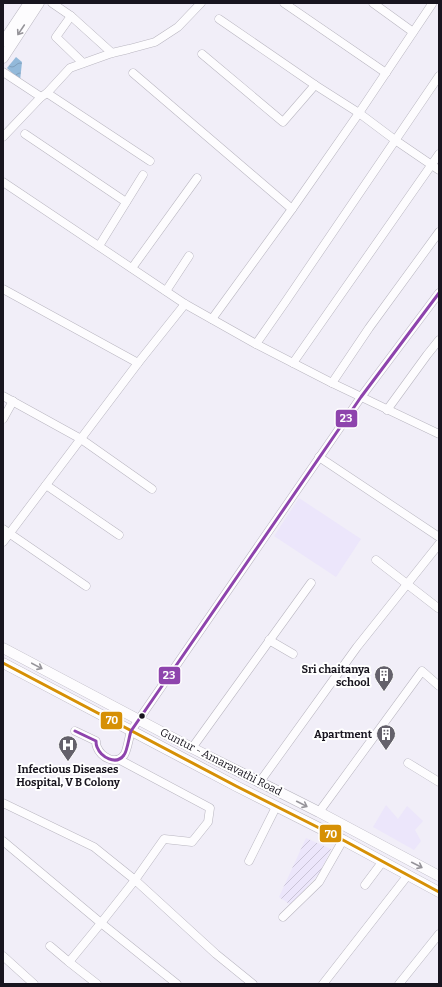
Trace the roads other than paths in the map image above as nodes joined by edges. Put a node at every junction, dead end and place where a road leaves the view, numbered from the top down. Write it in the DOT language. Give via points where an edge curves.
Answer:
graph roads {
  1 [pos="29,3"];
  2 [pos="39,3"];
  3 [pos="52,3"];
  4 [pos="201,3"];
  5 [pos="284,3"];
  6 [pos="373,3"];
  7 [pos="430,3"];
  8 [pos="71,16"];
  9 [pos="219,19"];
  10 [pos="414,32"];
  11 [pos="3,42"];
  12 [pos="112,53"];
  13 [pos="202,54"];
  14 [pos="3,58"];
  15 [pos="83,63"];
  16 [pos="3,72"];
  17 [pos="133,73"];
  18 [pos="386,73"];
  19 [pos="439,76"];
  20 [pos="315,85"];
  21 [pos="44,95"];
  22 [pos="359,113"];
  23 [pos="25,134"];
  24 [pos="3,137"];
  25 [pos="396,140"];
  26 [pos="439,154"];
  27 [pos="150,161"];
  28 [pos="431,165"];
  29 [pos="439,170"];
  30 [pos="143,175"];
  31 [pos="197,178"];
  32 [pos="3,182"];
  33 [pos="126,202"];
  34 [pos="292,209"];
  35 [pos="439,232"];
  36 [pos="98,246"];
  37 [pos="189,256"];
  38 [pos="132,268"];
  39 [pos="3,289"];
  40 [pos="166,291"];
  41 [pos="439,293"];
  42 [pos="185,304"];
  43 [pos="212,319"];
  44 [pos="439,340"];
  45 [pos="256,344"];
  46 [pos="138,363"];
  47 [pos="292,363"];
  48 [pos="332,383"];
  49 [pos="3,396"];
  50 [pos="361,397"];
  51 [pos="13,401"];
  52 [pos="387,410"];
  53 [pos="3,419"];
  54 [pos="438,432"];
  55 [pos="81,439"];
  56 [pos="320,457"];
  57 [pos="46,485"];
  58 [pos="152,489"];
  59 [pos="6,531"];
  60 [pos="120,535"];
  61 [pos="439,537"];
  62 [pos="3,542"];
  63 [pos="439,544"];
  64 [pos="376,560"];
  65 [pos="311,583"];
  66 [pos="408,584"];
  67 [pos="86,586"];
  68 [pos="438,608"];
  69 [pos="269,640"];
  70 [pos="3,648"];
  71 [pos="293,654"];
  72 [pos="3,663"];
  73 [pos="439,686"];
  74 [pos="139,720"];
  75 [pos="75,731"];
  76 [pos="131,731"];
  77 [pos="192,748"];
  78 [pos="120,760"];
  79 [pos="408,763"];
  80 [pos="259,782"];
  81 [pos="439,782"];
  82 [pos="3,803"];
  83 [pos="276,807"];
  84 [pos="319,812"];
  85 [pos="343,840"];
  86 [pos="3,841"];
  87 [pos="249,861"];
  88 [pos="383,861"];
  89 [pos="408,874"];
  90 [pos="439,876"];
  91 [pos="135,880"];
  92 [pos="365,885"];
  93 [pos="439,892"];
  94 [pos="283,918"];
  95 [pos="101,923"];
  96 [pos="439,934"];
  97 [pos="50,946"];
  98 [pos="3,956"];
  99 [pos="69,962"];
  100 [pos="34,984"];
  101 [pos="97,984"];
  102 [pos="177,984"];
  103 [pos="253,984"];
  104 [pos="323,984"];
  105 [pos="399,984"];
  1 -- 11 [label="main road"];
  2 -- 14 [label="main road, one-way"];
  3 -- 8 [label="street"];
  4 -- 12 [label="street" via="178,27 155,42"];
  5 -- 18 [label="street"];
  6 -- 10 [label="street"];
  7 -- 10 [label="street" via="432,4"];
  8 -- 12 [label="street"];
  8 -- 15 [label="street" via="56,37"];
  9 -- 20 [label="street"];
  10 -- 18 [label="street"];
  12 -- 15 [label="street"];
  13 -- 20 [label="street" via="283,122"];
  15 -- 21 [label="street" via="70,68"];
  16 -- 21 [label="street"];
  17 -- 34 [label="street"];
  18 -- 22 [label="street"];
  19 -- 25 [label="street"];
  20 -- 22 [label="street"];
  21 -- 24 [label="street"];
  21 -- 27 [label="street"];
  22 -- 25 [label="street"];
  22 -- 34 [label="street"];
  23 -- 33 [label="street"];
  25 -- 28 [label="street"];
  25 -- 45 [label="street"];
  26 -- 28 [label="street"];
  28 -- 29 [label="street"];
  28 -- 47 [label="street"];
  30 -- 33 [label="street"];
  31 -- 38 [label="street"];
  32 -- 36 [label="street"];
  33 -- 36 [label="street"];
  34 -- 43 [label="street"];
  35 -- 48 [label="street"];
  36 -- 38 [label="street"];
  37 -- 40 [label="street"];
  38 -- 40 [label="street"];
  39 -- 46 [label="street"];
  40 -- 42 [label="street"];
  41 -- 50 [label="street"];
  42 -- 43 [label="street"];
  42 -- 46 [label="street"];
  43 -- 45 [label="street"];
  44 -- 52 [label="street"];
  45 -- 47 [label="street"];
  46 -- 55 [label="street"];
  47 -- 48 [label="street"];
  48 -- 50 [label="street"];
  49 -- 51 [label="street"];
  50 -- 52 [label="street"];
  50 -- 56 [label="street"];
  51 -- 53 [label="street"];
  51 -- 55 [label="street"];
  52 -- 54 [label="street"];
  55 -- 57 [label="street"];
  55 -- 58 [label="street"];
  56 -- 61 [label="street"];
  56 -- 74 [label="street"];
  57 -- 59 [label="street"];
  57 -- 60 [label="street"];
  59 -- 62 [label="street"];
  59 -- 67 [label="street"];
  63 -- 66 [label="street"];
  64 -- 66 [label="street"];
  65 -- 69 [label="street"];
  66 -- 68 [label="street"];
  66 -- 80 [label="street" via="358,647"];
  69 -- 71 [label="street"];
  69 -- 77 [label="street"];
  70 -- 74 [label="main road, Guntur - Amaravathi Road, one-way"];
  72 -- 76 [label="main road, Guntur - Amaravathi Road"];
  73 -- 84 [label="street" via="422,672"];
  74 -- 76 [label="street"];
  74 -- 77 [label="main road, Guntur - Amaravathi Road"];
  75 -- 78 [label="street" via="96,741 97,747 108,759"];
  76 -- 78 [label="street" via="125,754"];
  76 -- 83 [label="main road, Guntur - Amaravathi Road"];
  77 -- 80 [label="main road, Guntur - Amaravathi Road"];
  78 -- 91 [label="street" via="210,808 208,822 192,842 164,839"];
  79 -- 81 [label="street"];
  80 -- 84 [label="main road, Guntur - Amaravathi Road, one-way"];
  82 -- 91 [label="street" via="94,847"];
  83 -- 85 [label="main road, Guntur - Amaravathi Road"];
  83 -- 87 [label="street"];
  84 -- 90 [label="main road, Guntur - Amaravathi Road, one-way"];
  85 -- 88 [label="main road, Guntur - Amaravathi Road"];
  85 -- 94 [label="street" via="318,882"];
  86 -- 95 [label="street"];
  88 -- 89 [label="main road, Guntur - Amaravathi Road"];
  88 -- 92 [label="street"];
  89 -- 93 [label="main road, Guntur - Amaravathi Road"];
  89 -- 104 [label="street"];
  91 -- 95 [label="street"];
  91 -- 103 [label="street"];
  95 -- 99 [label="street"];
  95 -- 102 [label="street"];
  96 -- 105 [label="street"];
  97 -- 99 [label="street"];
  98 -- 100 [label="street"];
  99 -- 101 [label="street"];
}
